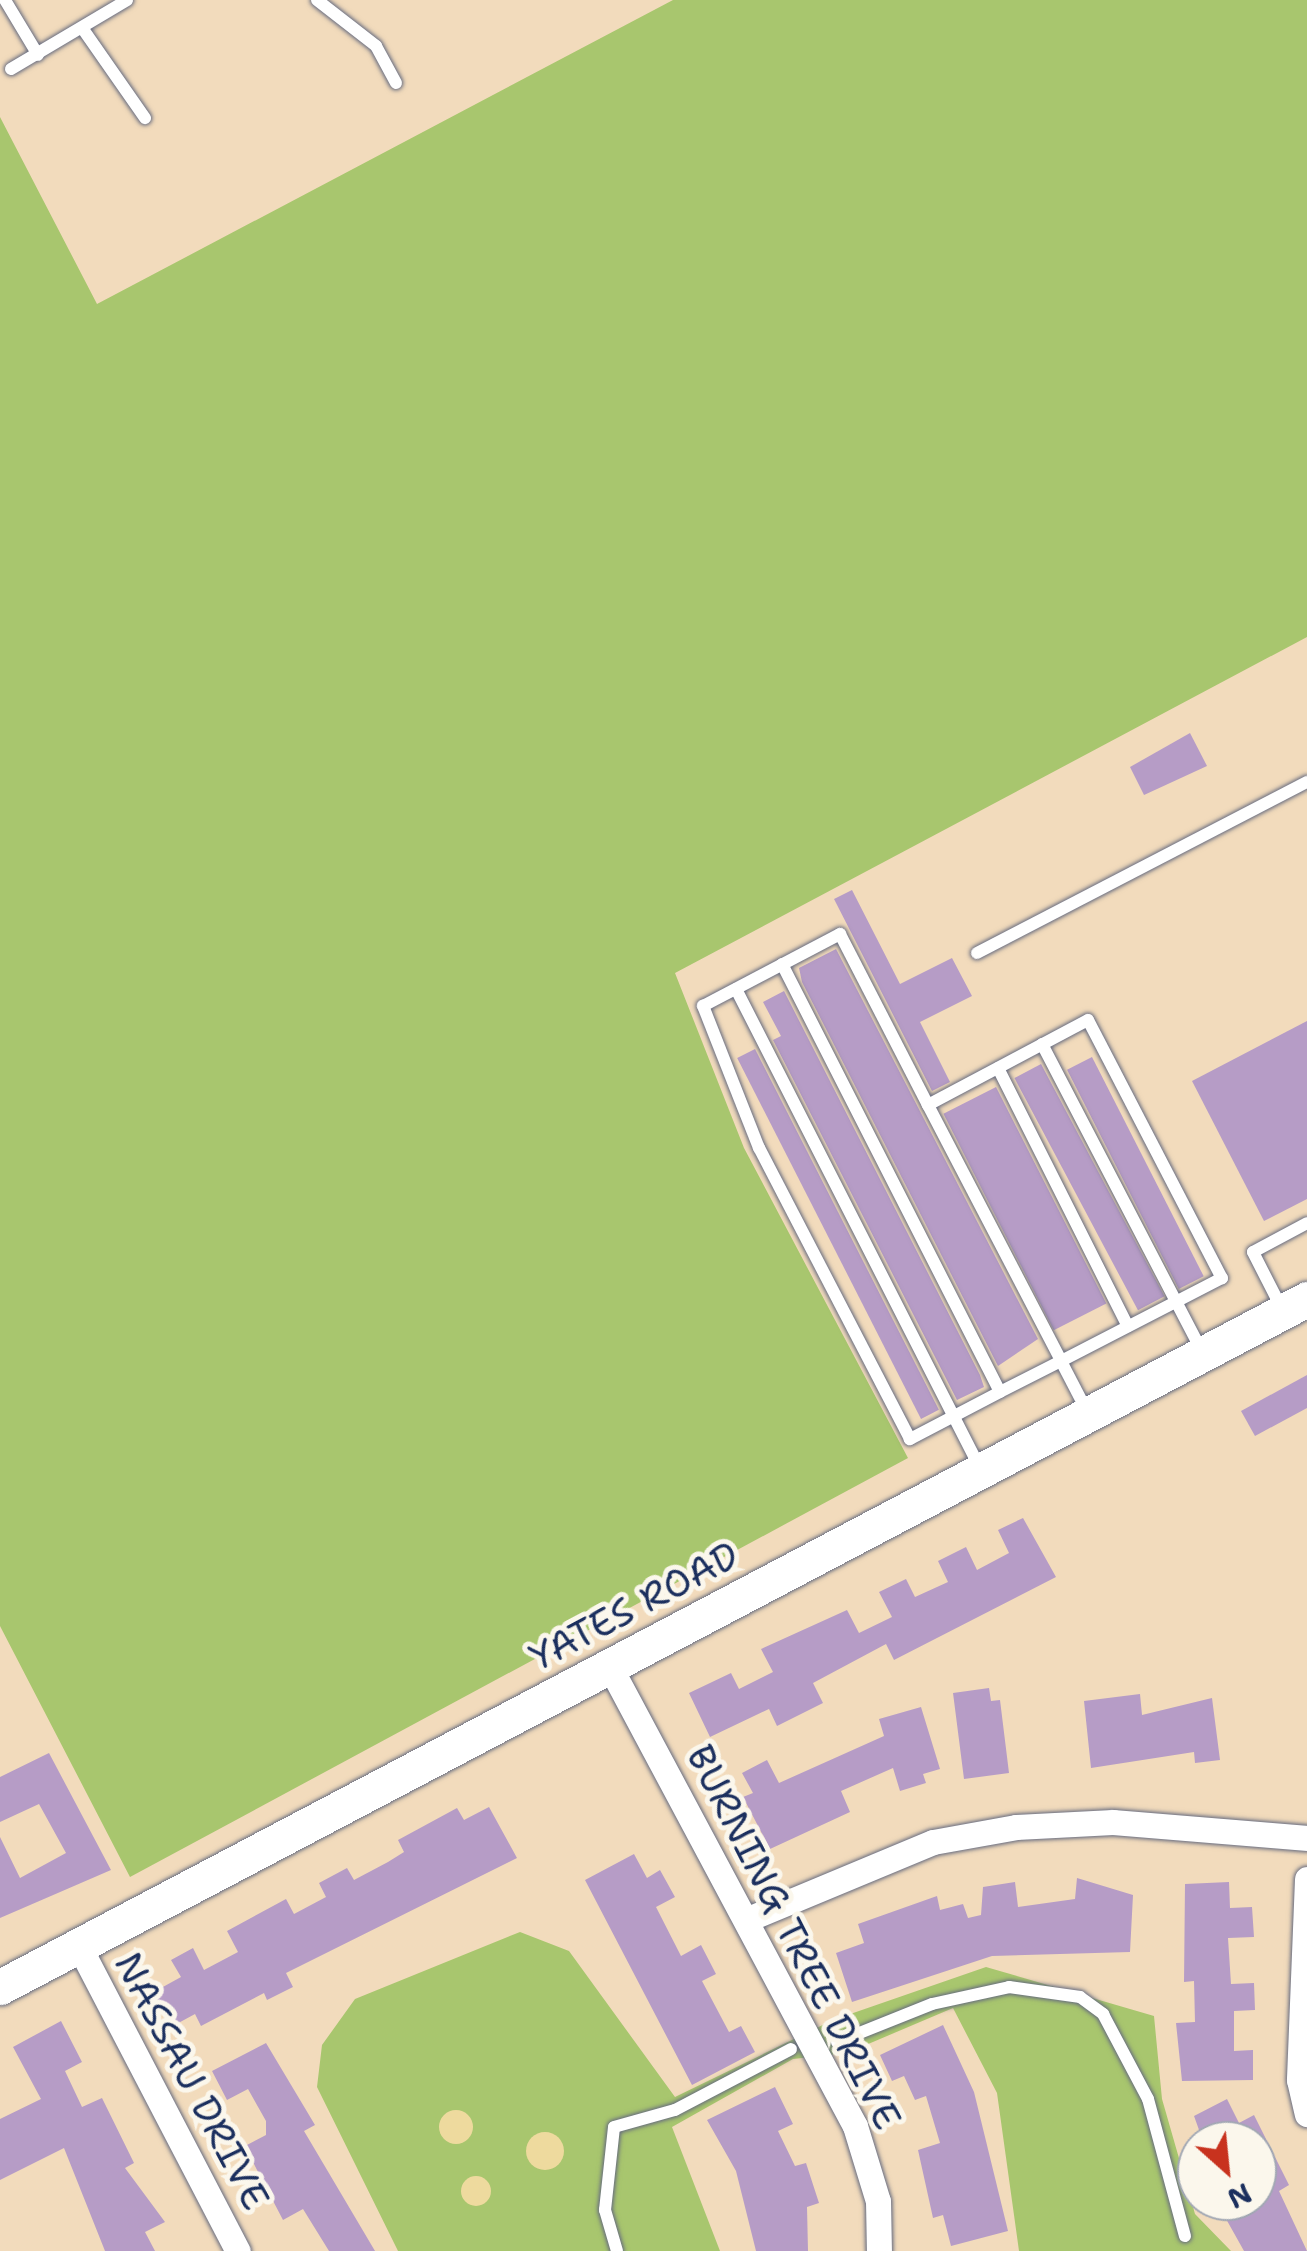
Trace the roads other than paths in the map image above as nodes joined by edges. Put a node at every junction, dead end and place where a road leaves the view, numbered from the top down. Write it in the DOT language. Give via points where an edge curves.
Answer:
graph roads {
  1 [pos="5,0"];
  2 [pos="127,0"];
  3 [pos="317,0"];
  4 [pos="85,32"];
  5 [pos="38,56"];
  6 [pos="11,69"];
  7 [pos="396,83"];
  8 [pos="145,118"];
  9 [pos="1307,782"];
  10 [pos="977,953"];
  11 [pos="782,964"];
  12 [pos="736,989"];
  13 [pos="1042,1044"];
  14 [pos="998,1068"];
  15 [pos="928,1105"];
  16 [pos="1307,1223"];
  17 [pos="1176,1302"];
  18 [pos="1295,1305"];
  19 [pos="1128,1326"];
  20 [pos="1203,1353"];
  21 [pos="1061,1361"];
  22 [pos="1000,1392"];
  23 [pos="1089,1415"];
  24 [pos="954,1416"];
  25 [pos="982,1472"];
  26 [pos="610,1667"];
  27 [pos="1307,1838"];
  28 [pos="1307,1879"];
  29 [pos="748,1919"];
  30 [pos="79,1946"];
  31 [pos="0,1987"];
  32 [pos="837,2042"];
  33 [pos="791,2049"];
  34 [pos="1307,2114"];
  35 [pos="1185,2236"];
  36 [pos="238,2251"];
  37 [pos="617,2251"];
  38 [pos="878,2251"];
  1 -- 5 [label="lane"];
  2 -- 4 [label="lane"];
  3 -- 7 [label="lane" via="376,46"];
  4 -- 5 [label="lane"];
  4 -- 8 [label="lane"];
  5 -- 6 [label="lane"];
  9 -- 10 [label="lane"];
  11 -- 12 [label="lane"];
  11 -- 15 [label="lane" via="840,934"];
  11 -- 22 [label="lane"];
  12 -- 24 [label="lane"];
  12 -- 24 [label="lane" via="703,1006 758,1148 910,1439"];
  13 -- 14 [label="lane"];
  13 -- 17 [label="lane"];
  13 -- 17 [label="lane" via="1088,1020 1124,1089 1222,1278"];
  14 -- 15 [label="lane"];
  14 -- 19 [label="lane"];
  15 -- 21 [label="lane"];
  16 -- 18 [label="lane" via="1253,1252"];
  17 -- 19 [label="lane"];
  17 -- 20 [label="lane"];
  18 -- 20 [label="street, YATES ROAD"];
  19 -- 21 [label="lane"];
  20 -- 23 [label="street, YATES ROAD"];
  21 -- 22 [label="lane"];
  21 -- 23 [label="lane"];
  22 -- 24 [label="lane"];
  23 -- 25 [label="street, YATES ROAD"];
  24 -- 25 [label="lane"];
  25 -- 26 [label="street, YATES ROAD"];
  26 -- 29 [label="street, BURNING TREE DRIVE"];
  26 -- 30 [label="street, YATES ROAD"];
  27 -- 29 [label="street" via="1113,1822 1016,1826 933,1842"];
  28 -- 34 [label="street" via="1299,2080"];
  29 -- 38 [label="street, BURNING TREE DRIVE" via="855,2126 878,2201"];
  30 -- 31 [label="street, YATES ROAD"];
  30 -- 36 [label="street, NASSAU DRIVE"];
  32 -- 35 [label="lane" via="932,2004 1009,1988 1080,1997 1103,2014 1148,2098"];
  33 -- 37 [label="lane" via="675,2110 614,2126 605,2210"];
}
